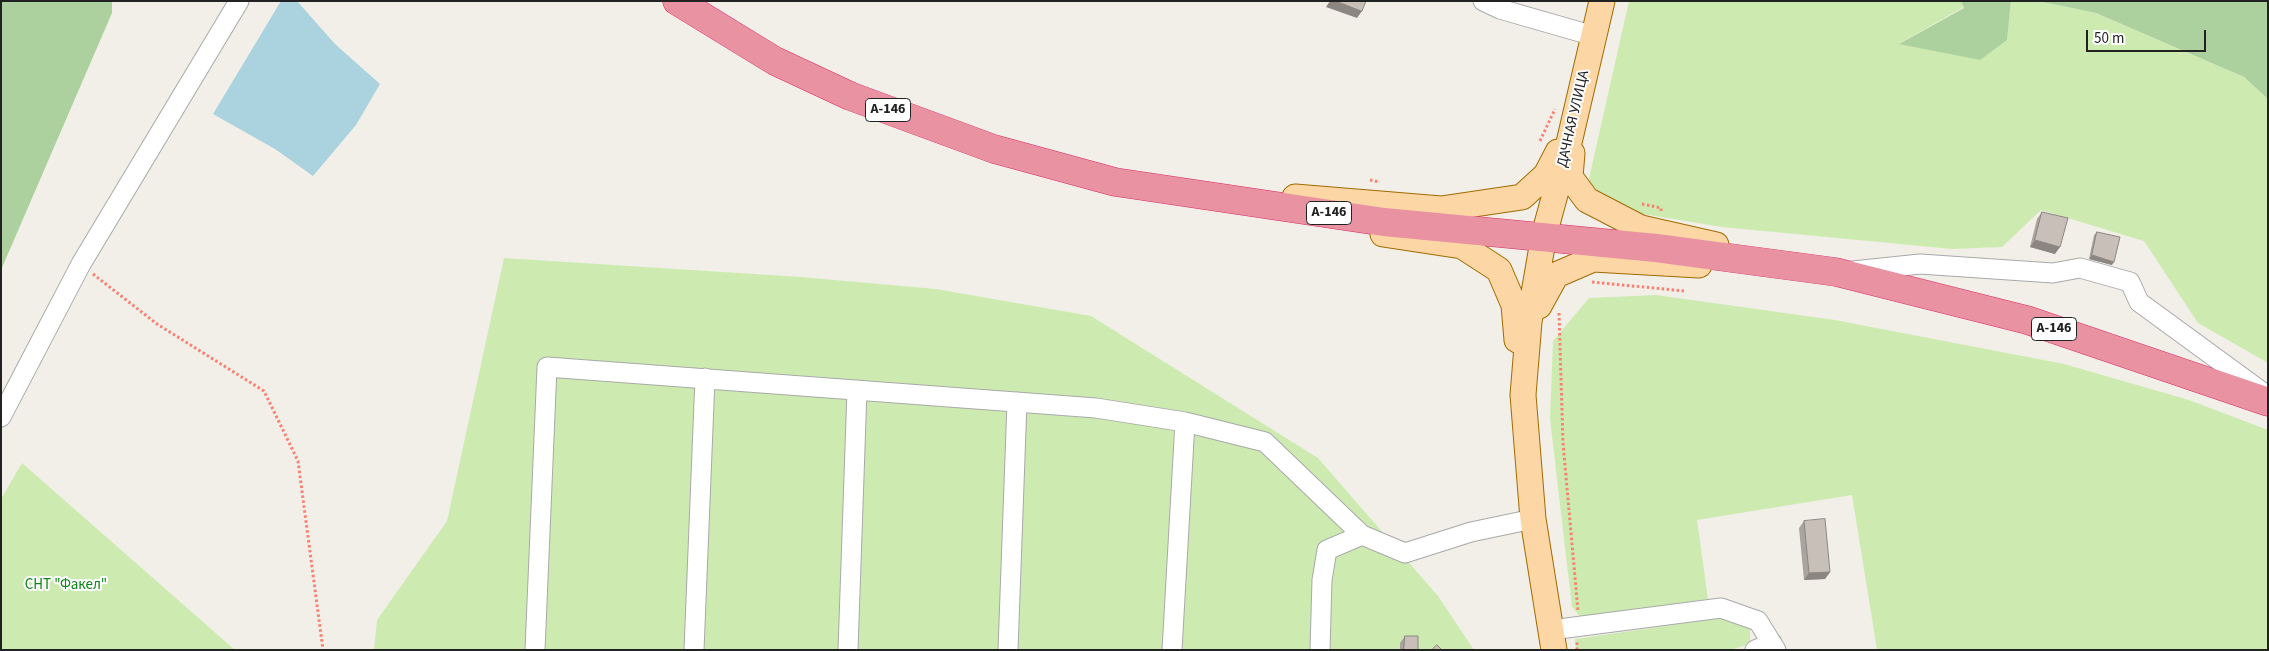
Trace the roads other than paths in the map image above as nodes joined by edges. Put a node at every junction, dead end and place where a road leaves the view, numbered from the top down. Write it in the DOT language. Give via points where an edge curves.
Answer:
graph roads {
  1 [pos="239,1"];
  2 [pos="677,1"];
  3 [pos="1483,1"];
  4 [pos="1602,1"];
  5 [pos="1594,36"];
  6 [pos="1576,116"];
  7 [pos="1115,182"];
  8 [pos="1544,235"];
  9 [pos="1836,272"];
  10 [pos="705,378"];
  11 [pos="857,390"];
  12 [pos="1523,395"];
  13 [pos="2268,396"];
  14 [pos="1017,402"];
  15 [pos="2268,402"];
  16 [pos="1,417"];
  17 [pos="1185,422"];
  18 [pos="1534,519"];
  19 [pos="1362,535"];
  20 [pos="1553,640"];
  21 [pos="1768,647"];
  22 [pos="535,650"];
  23 [pos="694,650"];
  24 [pos="848,650"];
  25 [pos="1008,650"];
  26 [pos="1172,650"];
  27 [pos="1320,650"];
  1 -- 16 [label="street" via="81,264"];
  2 -- 7 [label="highway, А-146" via="775,61 850,96 994,149"];
  3 -- 5 [label="street" via="1500,9"];
  4 -- 5 [label="main road, ДАЧНАЯ УЛИЦА"];
  5 -- 6 [label="main road, ДАЧНАЯ УЛИЦА"];
  6 -- 7 [label="main road" via="1546,175 1522,197 1441,210"];
  6 -- 8 [label="main road, ДАЧНАЯ УЛИЦА"];
  6 -- 9 [label="main road" via="1570,177 1587,200 1641,228"];
  7 -- 8 [label="highway, А-146" via="1384,222"];
  7 -- 12 [label="main road" via="1314,223 1462,246 1499,270 1514,305"];
  8 -- 9 [label="highway, А-146"];
  8 -- 12 [label="main road, ДАЧНАЯ УЛИЦА" via="1529,322"];
  9 -- 12 [label="main road" via="1593,259 1556,275 1540,302"];
  9 -- 13 [label="street" via="1920,264 2052,273 2080,268 2130,282 2139,302"];
  9 -- 15 [label="highway, А-146" via="2027,320"];
  10 -- 11 [label="street"];
  10 -- 22 [label="street" via="547,367"];
  10 -- 23 [label="street"];
  11 -- 14 [label="street"];
  11 -- 24 [label="street"];
  12 -- 18 [label="main road"];
  14 -- 17 [label="street" via="1096,408"];
  14 -- 25 [label="street"];
  17 -- 19 [label="street" via="1265,442"];
  17 -- 26 [label="street"];
  18 -- 19 [label="street" via="1471,532 1406,553"];
  18 -- 20 [label="main road"];
  19 -- 27 [label="street" via="1327,550 1322,580"];
  20 -- 21 [label="street" via="1578,627 1721,608 1758,621"];
}
